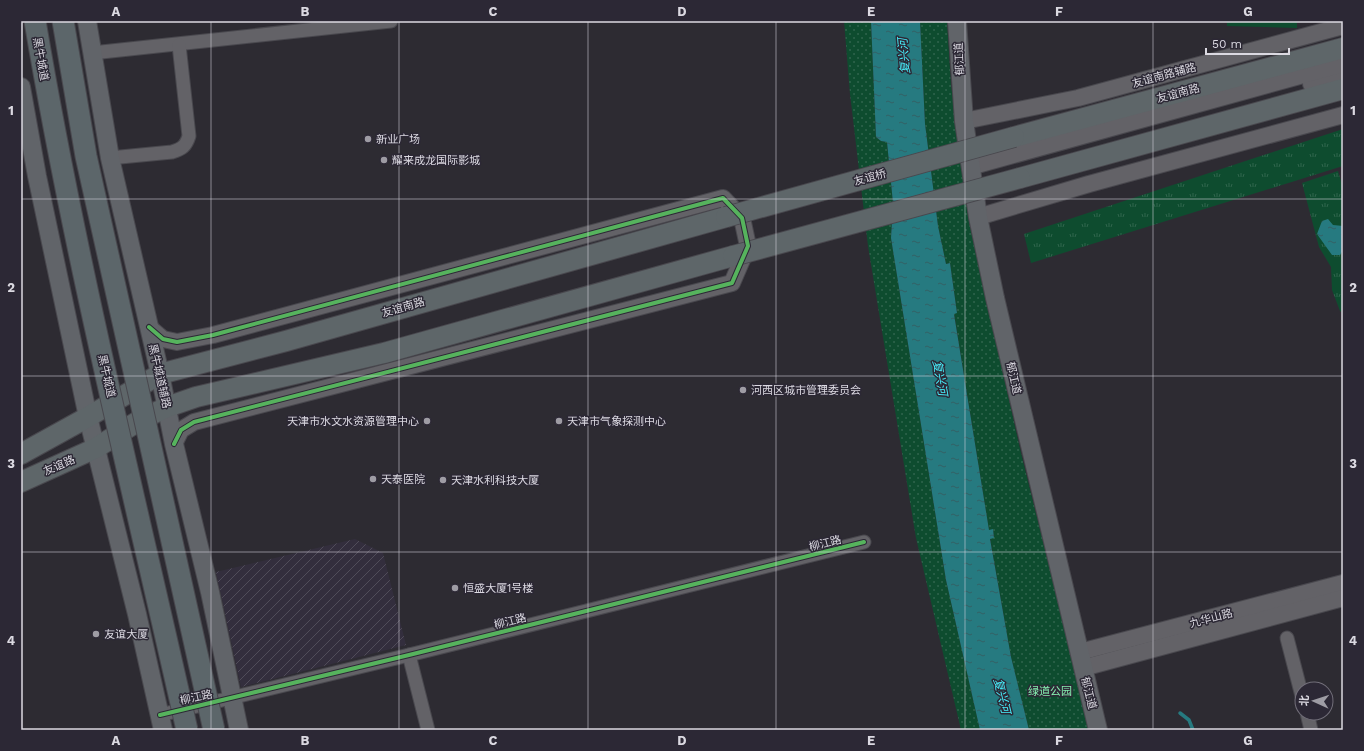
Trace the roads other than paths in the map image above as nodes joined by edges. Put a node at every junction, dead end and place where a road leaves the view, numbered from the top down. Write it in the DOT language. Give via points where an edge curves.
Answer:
graph roads {
  1 [pos="34,21"];
  2 [pos="63,21"];
  3 [pos="87,21"];
  4 [pos="391,21"];
  5 [pos="957,21"];
  6 [pos="968,21"];
  7 [pos="1343,26"];
  8 [pos="179,45"];
  9 [pos="1343,48"];
  10 [pos="92,53"];
  11 [pos="1343,64"];
  12 [pos="1343,76"];
  13 [pos="21,87"];
  14 [pos="1343,89"];
  15 [pos="1343,115"];
  16 [pos="970,119"];
  17 [pos="1014,138"];
  18 [pos="110,158"];
  19 [pos="977,170"];
  20 [pos="984,216"];
  21 [pos="726,217"];
  22 [pos="149,327"];
  23 [pos="160,374"];
  24 [pos="167,407"];
  25 [pos="88,417"];
  26 [pos="174,444"];
  27 [pos="96,448"];
  28 [pos="21,454"];
  29 [pos="21,482"];
  30 [pos="864,542"];
  31 [pos="1343,583"];
  32 [pos="1343,598"];
  33 [pos="1287,638"];
  34 [pos="409,655"];
  35 [pos="1087,659"];
  36 [pos="1298,681"];
  37 [pos="232,698"];
  38 [pos="161,722"];
  39 [pos="186,730"];
  40 [pos="214,730"];
  41 [pos="239,730"];
  42 [pos="428,730"];
  43 [pos="1098,730"];
  44 [pos="1110,730"];
  1 -- 39 [label="highway, 黑牛城道, bridge" via="77,242"];
  2 -- 40 [label="highway, bridge" via="86,156"];
  3 -- 10 [label="main road, 黑牛城道辅路"];
  4 -- 8 [label="street"];
  5 -- 16 [label="main road, 郁江道"];
  6 -- 16 [label="main road, 郁江道"];
  7 -- 16 [label="street, 友谊南路辅路" via="1078,98"];
  8 -- 10 [label="street"];
  8 -- 18 [label="street" via="189,136 186,144 180,150 172,152"];
  9 -- 17 [label="main road, 友谊南路"];
  10 -- 18 [label="main road, 黑牛城道辅路"];
  11 -- 19 [label="street"];
  12 -- 19 [label="street"];
  13 -- 25 [label="main road" via="37,176"];
  14 -- 24 [label="main road, bridge" via="384,353 196,397"];
  15 -- 20 [label="street" via="1089,184"];
  16 -- 19 [label="main road, 郁江道"];
  17 -- 21 [label="main road, 友谊桥, bridge"];
  18 -- 22 [label="main road, 黑牛城道辅路"];
  19 -- 20 [label="main road, 郁江道"];
  20 -- 35 [label="main road, 郁江道" via="996,298"];
  21 -- 23 [label="main road, 友谊南路"];
  22 -- 23 [label="main road, 黑牛城道辅路"];
  22 -- 26 [label="street" via="163,339 177,342 213,335 723,198 742,218 748,246 732,283 194,422 182,430"];
  23 -- 24 [label="main road, 黑牛城道辅路"];
  23 -- 25 [label="main road, 友谊南路"];
  24 -- 26 [label="main road, 黑牛城道辅路"];
  24 -- 27 [label="main road" via="135,423"];
  25 -- 27 [label="main road"];
  25 -- 28 [label="main road"];
  26 -- 37 [label="main road, 黑牛城道辅路" via="210,592"];
  27 -- 29 [label="main road, 友谊路"];
  27 -- 38 [label="main road"];
  30 -- 34 [label="street, 柳江路"];
  31 -- 35 [label="street, 九华山路"];
  32 -- 35 [label="street, 九华山路"];
  33 -- 36 [label="street"];
  34 -- 37 [label="street, 柳江路"];
  34 -- 42 [label="street"];
  35 -- 43 [label="main road, 郁江道"];
  35 -- 44 [label="main road, 郁江道"];
  37 -- 38 [label="street, 柳江路"];
  37 -- 41 [label="main road, 黑牛城道辅路"];
}
